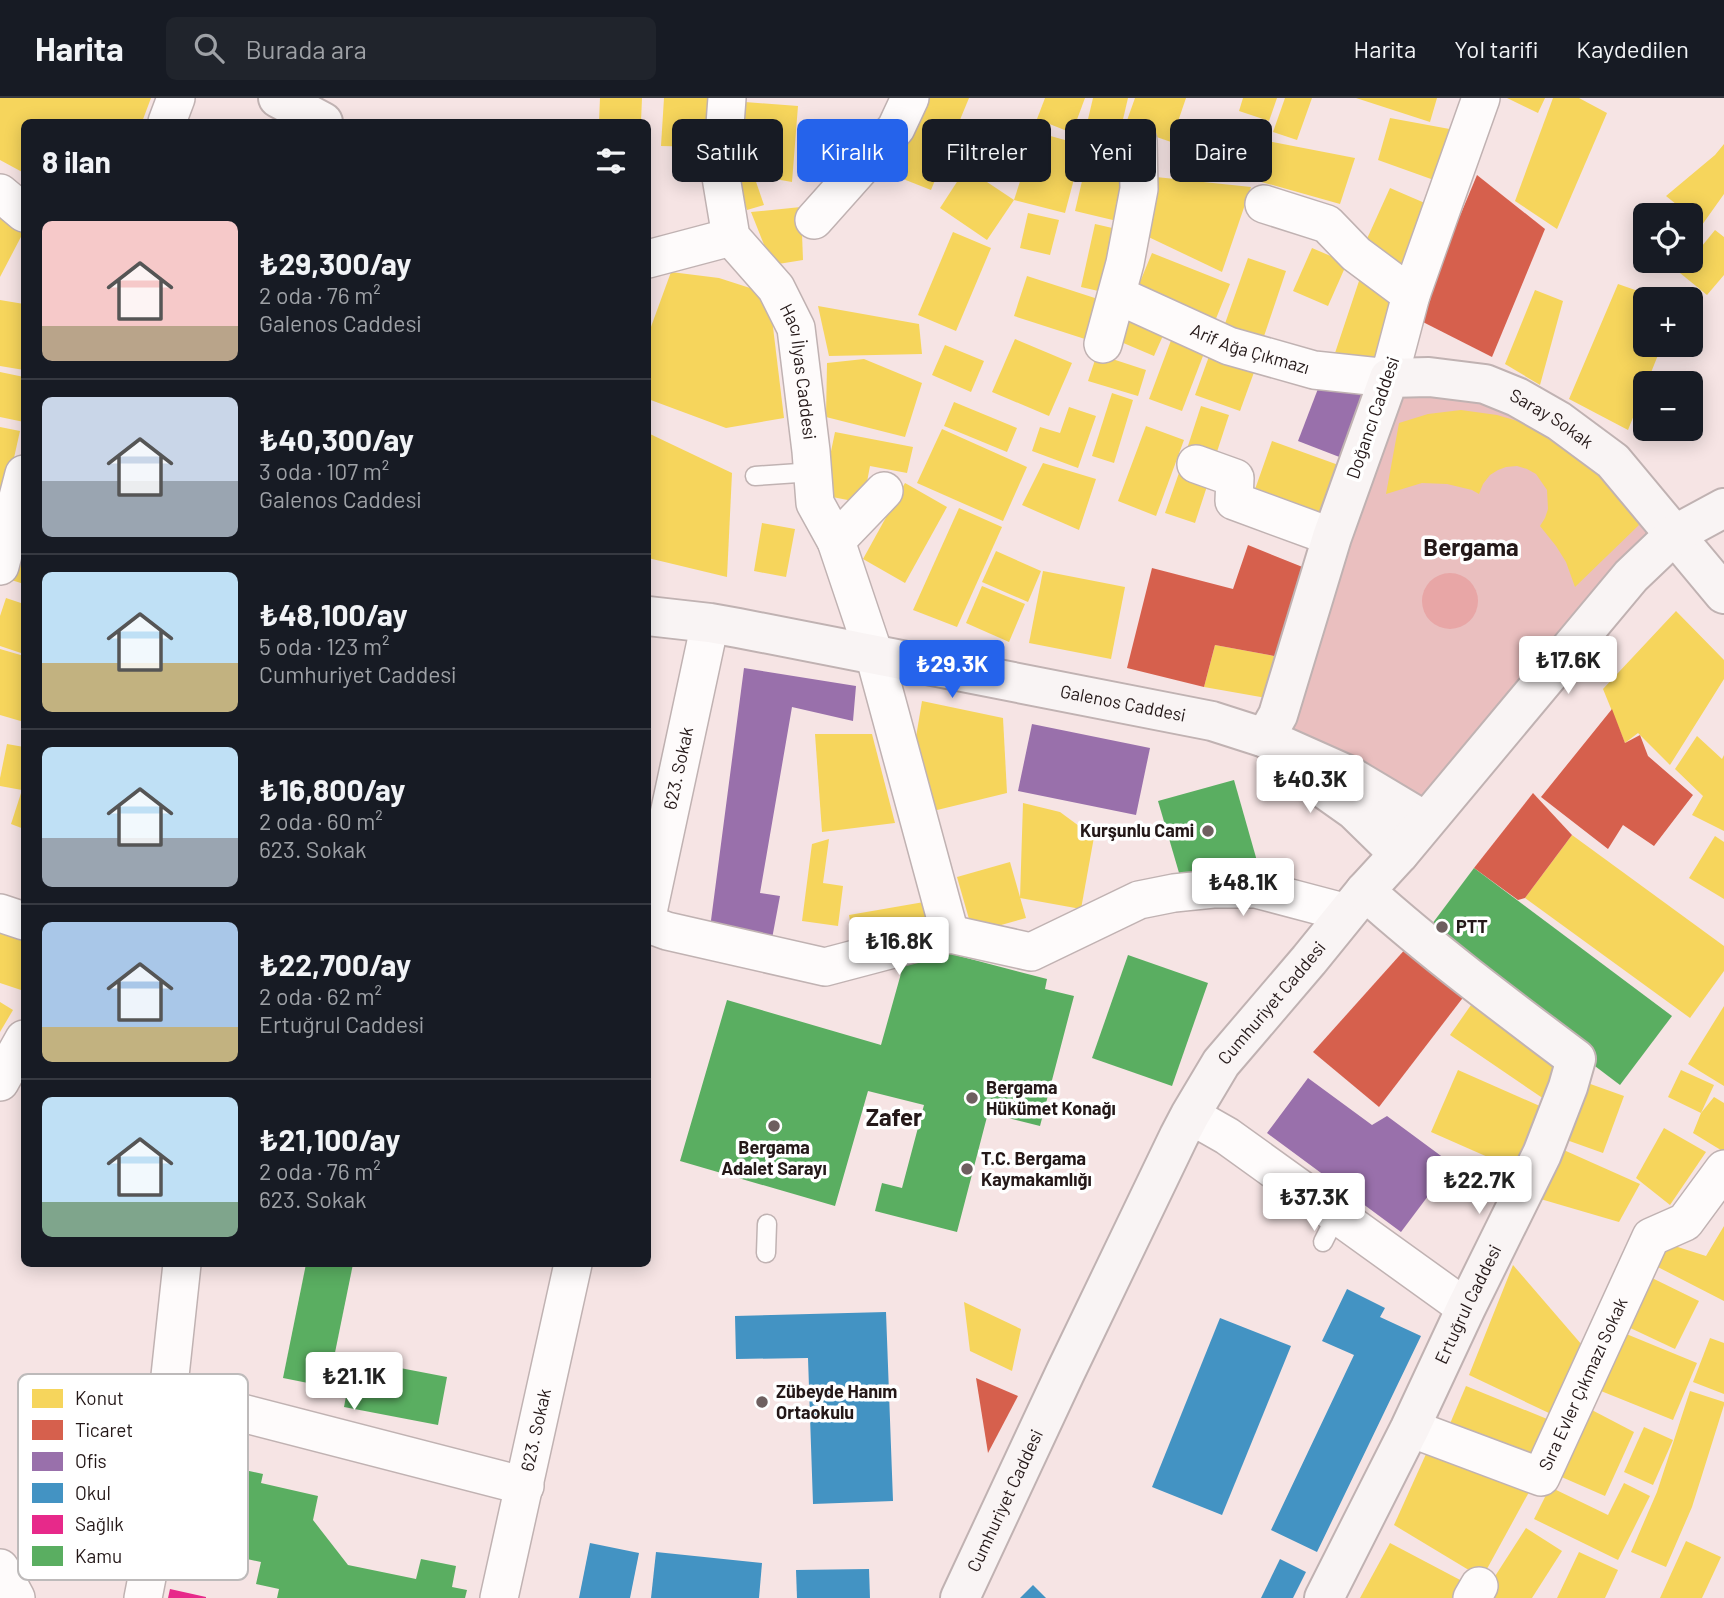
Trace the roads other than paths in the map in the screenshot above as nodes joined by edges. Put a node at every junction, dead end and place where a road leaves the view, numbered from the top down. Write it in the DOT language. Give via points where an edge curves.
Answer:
graph roads {
  1 [pos="176,98"];
  2 [pos="278,98"];
  3 [pos="727,98"];
  4 [pos="910,98"];
  5 [pos="1481,98"];
  6 [pos="168,119"];
  7 [pos="317,119"];
  8 [pos="1139,182"];
  9 [pos="0,193"];
  10 [pos="1264,204"];
  11 [pos="21,210"];
  12 [pos="814,220"];
  13 [pos="732,237"];
  14 [pos="651,258"];
  15 [pos="1117,295"];
  16 [pos="1411,295"];
  17 [pos="1103,344"];
  18 [pos="1389,378"];
  19 [pos="1196,464"];
  20 [pos="813,472"];
  21 [pos="755,476"];
  22 [pos="21,487"];
  23 [pos="884,491"];
  24 [pos="1724,508"];
  25 [pos="1674,536"];
  26 [pos="1332,537"];
  27 [pos="9,541"];
  28 [pos="836,541"];
  29 [pos="1724,594"];
  30 [pos="651,616"];
  31 [pos="710,623"];
  32 [pos="874,654"];
  33 [pos="1265,738"];
  34 [pos="1426,821"];
  35 [pos="1399,853"];
  36 [pos="651,898"];
  37 [pos="1356,902"];
  38 [pos="0,913"];
  39 [pos="21,920"];
  40 [pos="651,925"];
  41 [pos="950,934"];
  42 [pos="21,1044"];
  43 [pos="0,1082"];
  44 [pos="1190,1115"];
  45 [pos="1724,1168"];
  46 [pos="767,1223"];
  47 [pos="766,1253"];
  48 [pos="182,1267"];
  49 [pos="572,1267"];
  50 [pos="1466,1308"];
  51 [pos="170,1374"];
  52 [pos="248,1415"];
  53 [pos="1410,1428"];
  54 [pos="525,1486"];
  55 [pos="0,1568"];
  56 [pos="146,1580"];
  57 [pos="16,1598"];
  58 [pos="143,1598"];
  59 [pos="499,1598"];
  60 [pos="960,1598"];
  61 [pos="1324,1598"];
  1 -- 6 [label="street"];
  2 -- 7 [label="main road"];
  3 -- 13 [label="street" via="721,177"];
  4 -- 12 [label="street" via="896,128"];
  5 -- 16 [label="street, Doğancı Caddesi"];
  8 -- 15 [label="street"];
  9 -- 11 [label="street"];
  10 -- 16 [label="street" via="1327,224 1356,254"];
  13 -- 14 [label="street"];
  13 -- 20 [label="street, Hacı İlyas Caddesi" via="776,288 796,328"];
  15 -- 17 [label="street"];
  15 -- 18 [label="street, Arif Ağa Çıkmazı" via="1229,346 1314,370"];
  16 -- 18 [label="street, Doğancı Caddesi"];
  18 -- 25 [label="main road, Saray Sokak" via="1485,384 1517,397 1613,461"];
  18 -- 26 [label="main road, Doğancı Caddesi"];
  19 -- 26 [label="street" via="1235,478 1234,501"];
  20 -- 21 [label="lane"];
  20 -- 28 [label="street, Hacı İlyas Caddesi" via="815,503"];
  22 -- 27 [label="street"];
  23 -- 28 [label="street"];
  24 -- 25 [label="main road, Cumhuriyet Caddesi"];
  25 -- 29 [label="main road, Saray Sokak"];
  25 -- 34 [label="main road, Cumhuriyet Caddesi" via="1631,576"];
  26 -- 33 [label="main road, Doğancı Caddesi" via="1278,715"];
  28 -- 32 [label="street, Hacı İlyas Caddesi"];
  30 -- 31 [label="main road, Galenos Caddesi"];
  31 -- 32 [label="main road, Galenos Caddesi"];
  31 -- 36 [label="street, 623. Sokak"];
  32 -- 33 [label="main road, Galenos Caddesi" via="1212,721"];
  32 -- 41 [label="street, Hacı İlyas Caddesi"];
  33 -- 34 [label="main road, Galenos Caddesi" via="1348,775"];
  33 -- 35 [label="main road, Galenos Caddesi" via="1290,765 1354,810"];
  34 -- 35 [label="main road, Cumhuriyet Caddesi"];
  35 -- 37 [label="main road, Cumhuriyet Caddesi"];
  37 -- 41 [label="street" via="1256,889 1174,893 1139,900 1031,952"];
  37 -- 44 [label="main road, Cumhuriyet Caddesi" via="1221,1063"];
  37 -- 50 [label="main road, Ertuğrul Caddesi" via="1393,916 1576,1059 1542,1154"];
  38 -- 39 [label="street"];
  40 -- 41 [label="street" via="825,967"];
  42 -- 43 [label="street"];
  44 -- 50 [label="street" via="1227,1136 1330,1228"];
  44 -- 60 [label="main road, Cumhuriyet Caddesi"];
  45 -- 53 [label="street, Sıra Evler Çıkmazı Sokak" via="1685,1222 1651,1237 1542,1478"];
  46 -- 47 [label="lane"];
  48 -- 51 [label="street"];
  49 -- 54 [label="street, 623. Sokak"];
  50 -- 53 [label="main road, Ertuğrul Caddesi"];
  52 -- 54 [label="street"];
  53 -- 61 [label="main road, Ertuğrul Caddesi"];
  54 -- 59 [label="street, 623. Sokak"];
  55 -- 57 [label="street"];
  56 -- 58 [label="street"];
}
